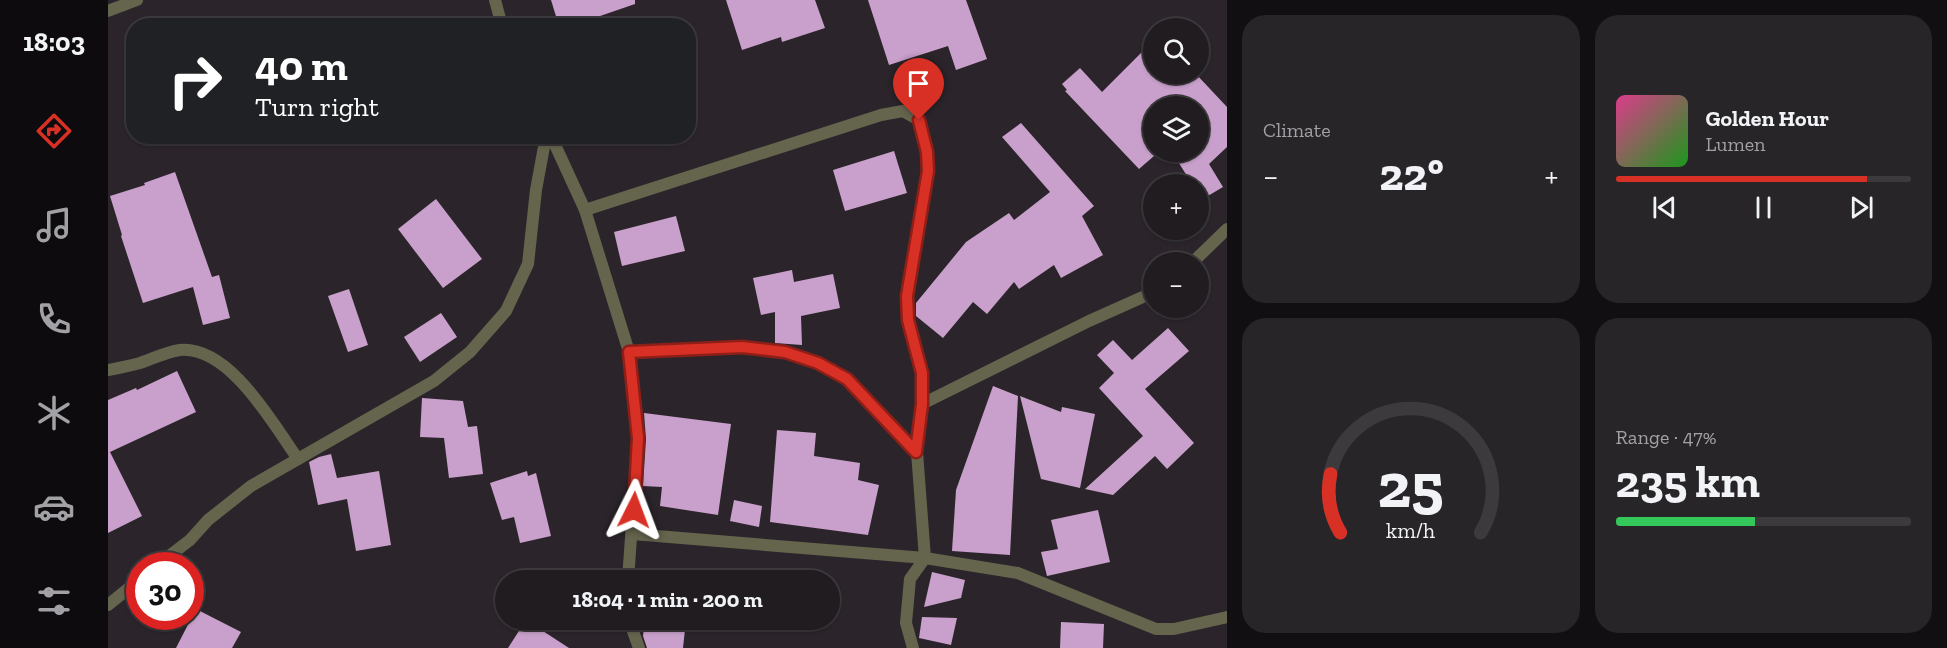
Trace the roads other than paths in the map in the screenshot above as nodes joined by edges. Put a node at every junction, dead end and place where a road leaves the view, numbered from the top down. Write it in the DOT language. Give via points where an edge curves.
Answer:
graph roads {
  1 [pos="137,0"];
  2 [pos="495,0"];
  3 [pos="108,11"];
  4 [pos="500,18"];
  5 [pos="545,144"];
  6 [pos="555,144"];
  7 [pos="585,210"];
  8 [pos="1227,229"];
  9 [pos="1203,252"];
  10 [pos="1143,297"];
  11 [pos="629,352"];
  12 [pos="108,370"];
  13 [pos="922,404"];
  14 [pos="916,452"];
  15 [pos="298,459"];
  16 [pos="632,534"];
  17 [pos="174,552"];
  18 [pos="925,558"];
  19 [pos="629,570"];
  20 [pos="126,590"];
  21 [pos="108,605"];
  22 [pos="1227,616"];
  23 [pos="633,630"];
  24 [pos="639,648"];
  25 [pos="913,648"];
  1 -- 3 [label="street"];
  2 -- 4 [label="street"];
  5 -- 15 [label="street" via="528,264 506,312 470,352 434,381"];
  6 -- 7 [label="street"];
  7 -- 11 [label="street"];
  7 -- 13 [label="street" via="881,115 903,111 919,120 928,171 907,296 908,320 922,373"];
  8 -- 9 [label="street"];
  10 -- 13 [label="street"];
  11 -- 14 [label="street" via="742,347 785,352 818,363 847,379"];
  11 -- 16 [label="street" via="638,438"];
  12 -- 15 [label="street" via="178,350 196,351 226,369 251,392"];
  13 -- 14 [label="street"];
  14 -- 18 [label="street"];
  15 -- 17 [label="street" via="251,486"];
  16 -- 18 [label="street"];
  16 -- 19 [label="street"];
  18 -- 22 [label="street" via="1018,573 1156,629 1174,629"];
  18 -- 25 [label="street" via="910,579 906,623"];
  20 -- 21 [label="street"];
  23 -- 24 [label="street"];
}
